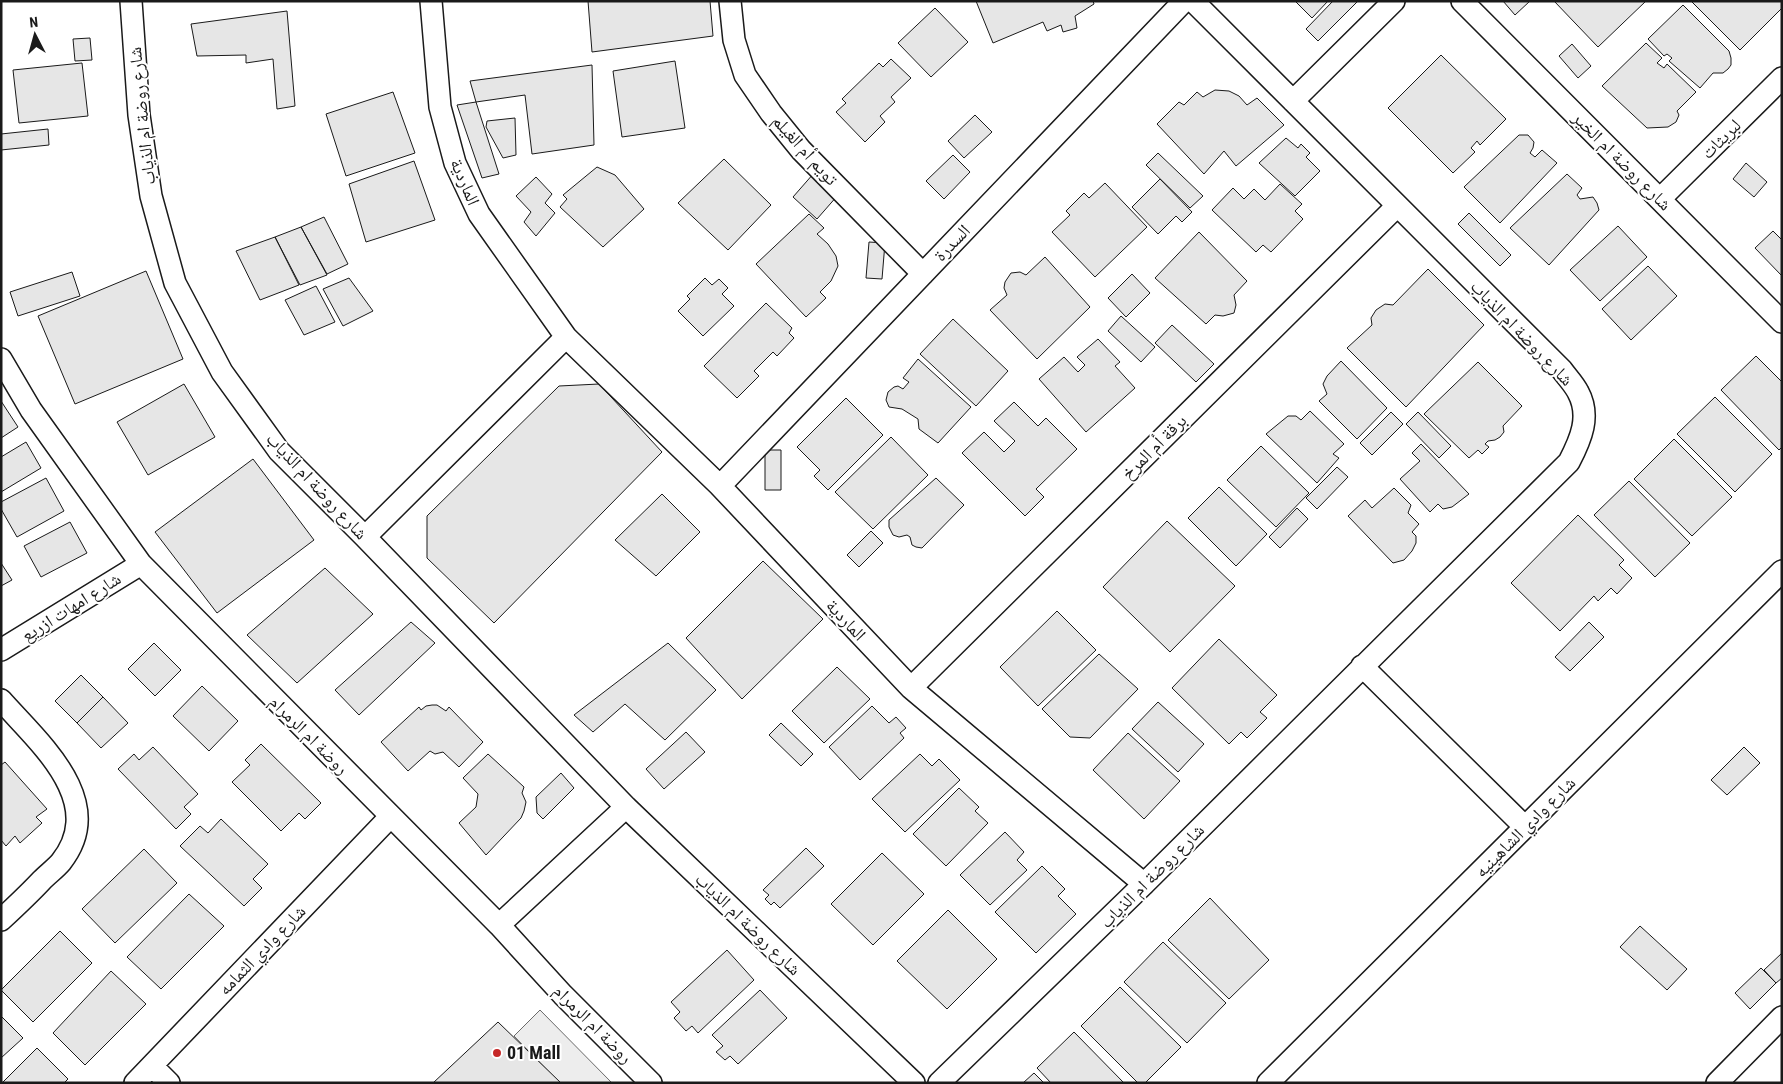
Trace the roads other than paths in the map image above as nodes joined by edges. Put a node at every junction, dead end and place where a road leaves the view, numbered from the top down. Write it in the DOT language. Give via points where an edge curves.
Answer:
graph roads {
  1 [pos="131,1"];
  2 [pos="432,1"];
  3 [pos="730,1"];
  4 [pos="1184,1"];
  5 [pos="1193,1"];
  6 [pos="1394,1"];
  7 [pos="1462,1"];
  8 [pos="1782,78"];
  9 [pos="1292,101"];
  10 [pos="1660,200"];
  11 [pos="1397,206"];
  12 [pos="923,274"];
  13 [pos="1782,322"];
  14 [pos="566,337"];
  15 [pos="1,358"];
  16 [pos="720,486"];
  17 [pos="365,537"];
  18 [pos="141,564"];
  19 [pos="1782,571"];
  20 [pos="1,650"];
  21 [pos="1362,666"];
  22 [pos="911,688"];
  23 [pos="1,700"];
  24 [pos="626,806"];
  25 [pos="390,817"];
  26 [pos="1525,828"];
  27 [pos="1144,884"];
  28 [pos="1,920"];
  29 [pos="498,925"];
  30 [pos="1782,1017"];
  31 [pos="152,1066"];
  32 [pos="135,1083"];
  33 [pos="169,1083"];
  34 [pos="652,1083"];
  35 [pos="914,1083"];
  36 [pos="939,1083"];
  37 [pos="1268,1083"];
  38 [pos="1717,1083"];
  1 -- 17 [label="street, شارع روضة ام الذياب" via="139,115 151,196 175,283 222,372 279,451"];
  2 -- 14 [label="street, الماردية" via="440,107 455,163 479,214"];
  3 -- 12 [label="street, تويم أم الغيلم" via="734,40 745,75 771,113 801,150"];
  4 -- 12 [label="street, السدرة"];
  5 -- 9 [label="street, شارع روضة ام الذياب"];
  6 -- 9 [label="street"];
  7 -- 10 [label="street, شارع روضة ام الخير"];
  8 -- 10 [label="street, لبريثات"];
  9 -- 11 [label="street, شارع روضة ام الذياب"];
  10 -- 13 [label="street, شارع روضة ام الخير"];
  11 -- 21 [label="street, شارع روضة ام الذياب" via="1562,370 1578,393 1586,417 1580,441 1569,462"];
  11 -- 22 [label="street, برقة أم المرخ"];
  12 -- 16 [label="street, السدرة"];
  14 -- 16 [label="street, الماردية"];
  14 -- 17 [label="street"];
  15 -- 18 [label="street, روضة ام الرمرام" via="31,410"];
  16 -- 22 [label="street, الماردية"];
  17 -- 24 [label="street, شارع روضة ام الذياب"];
  18 -- 20 [label="street, شارع امهات ازريع"];
  18 -- 25 [label="street, روضة ام الرمرام"];
  19 -- 26 [label="street, شارع وادي الشاهينيه"];
  21 -- 26 [label="street"];
  21 -- 27 [label="street, شارع روضة ام الذياب"];
  22 -- 27 [label="street, الماردية"];
  23 -- 28 [label="street" via="60,767 73,792 78,818 73,841 62,861"];
  24 -- 29 [label="street"];
  24 -- 35 [label="street, شارع روضة ام الذياب"];
  25 -- 29 [label="street, روضة ام الرمرام"];
  25 -- 31 [label="street, شارع وادي الثمامه"];
  26 -- 37 [label="street, شارع وادي الشاهينيه"];
  27 -- 36 [label="street, شارع روضة ام الذياب"];
  29 -- 34 [label="street, روضة ام الرمرام"];
  30 -- 38 [label="street"];
  31 -- 32 [label="street, شارع وادي الثمامه"];
  31 -- 33 [label="street"];
}
